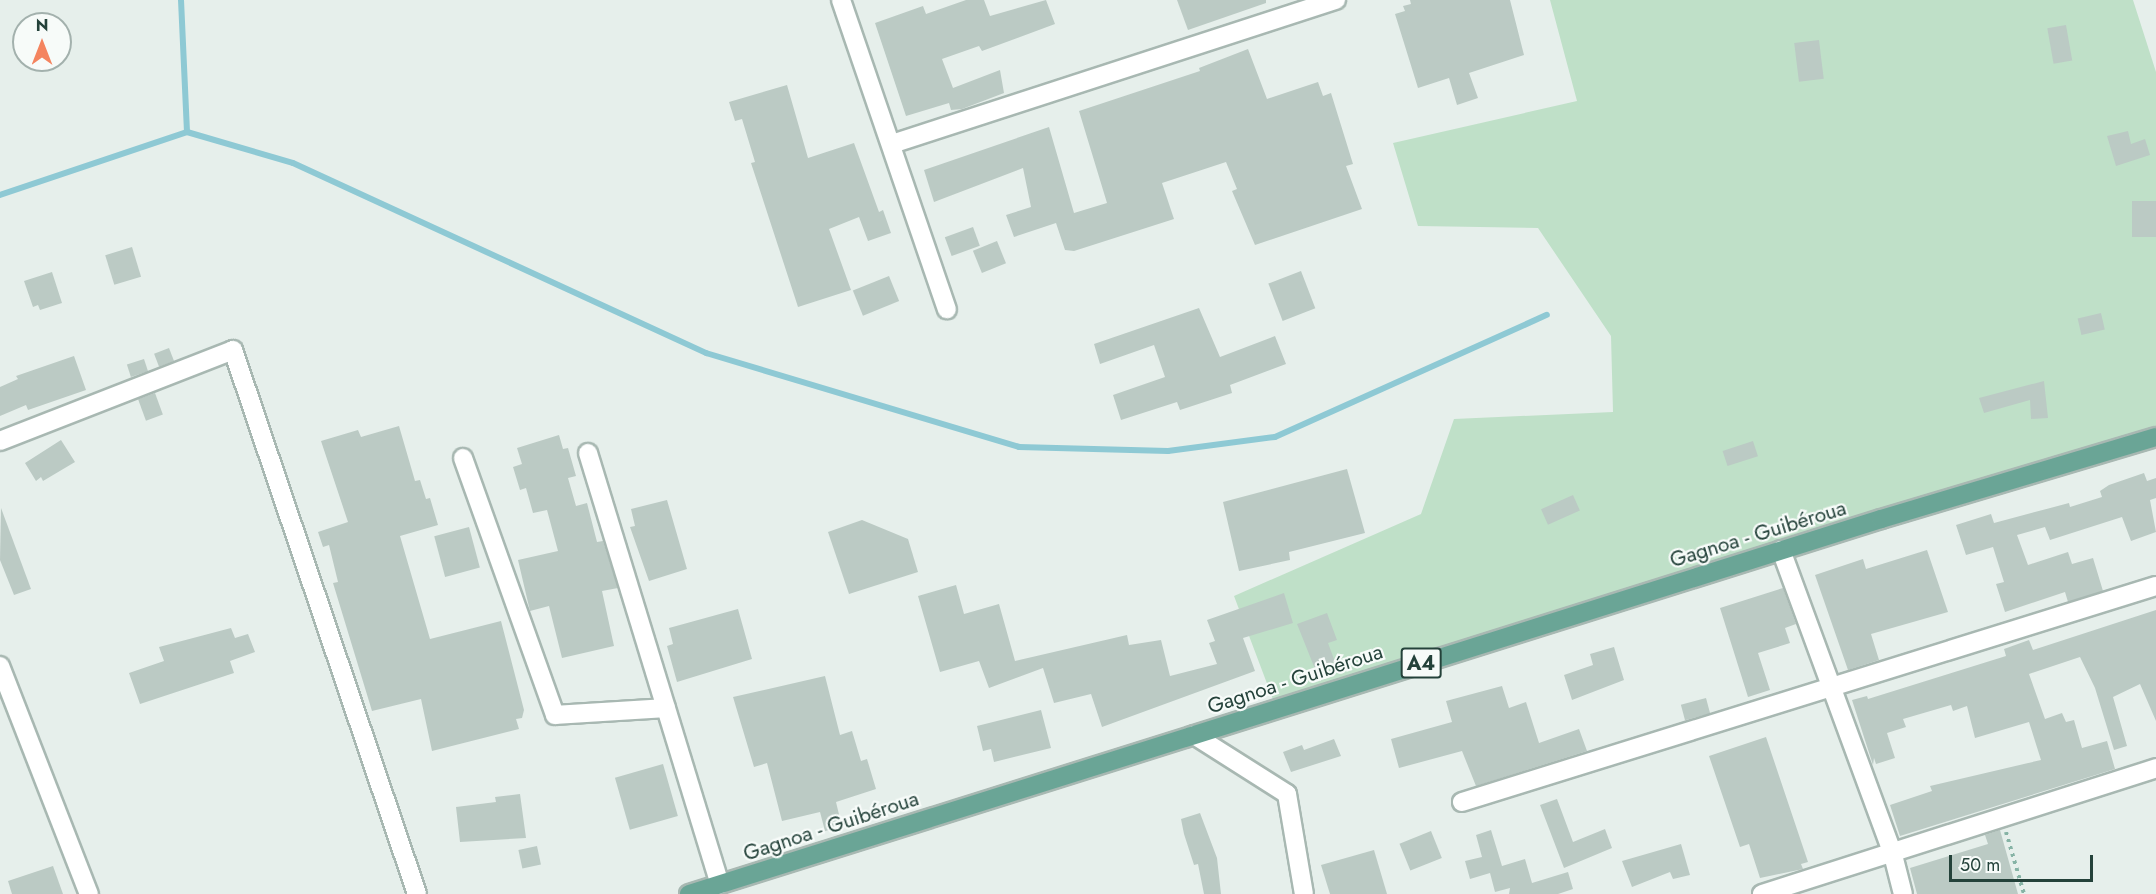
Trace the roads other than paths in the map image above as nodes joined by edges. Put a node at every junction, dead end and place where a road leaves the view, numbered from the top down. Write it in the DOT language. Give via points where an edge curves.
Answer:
graph roads {
  1 [pos="841,0"];
  2 [pos="1336,0"];
  3 [pos="892,144"];
  4 [pos="947,309"];
  5 [pos="2156,437"];
  6 [pos="0,441"];
  7 [pos="588,453"];
  8 [pos="463,458"];
  9 [pos="1781,550"];
  10 [pos="2156,586"];
  11 [pos="0,666"];
  12 [pos="1831,685"];
  13 [pos="666,708"];
  14 [pos="1194,735"];
  15 [pos="2156,768"];
  16 [pos="1462,802"];
  17 [pos="1892,851"];
  18 [pos="720,884"];
  19 [pos="89,894"];
  20 [pos="417,894"];
  21 [pos="689,894"];
  22 [pos="1304,894"];
  23 [pos="1762,894"];
  24 [pos="1903,894"];
  1 -- 3 [label="street"];
  2 -- 3 [label="street"];
  3 -- 4 [label="street"];
  5 -- 9 [label="main road, Gagnoa - Guibéroua / A4"];
  6 -- 20 [label="street" via="233,350"];
  7 -- 13 [label="street"];
  8 -- 13 [label="street" via="555,715"];
  9 -- 12 [label="street"];
  9 -- 14 [label="main road, Gagnoa - Guibéroua / A4"];
  10 -- 12 [label="street"];
  11 -- 19 [label="street"];
  12 -- 16 [label="street"];
  12 -- 17 [label="street"];
  13 -- 18 [label="street"];
  14 -- 18 [label="main road, Gagnoa - Guibéroua / A4"];
  14 -- 22 [label="street" via="1287,794"];
  15 -- 17 [label="street"];
  17 -- 23 [label="street"];
  17 -- 24 [label="street"];
  18 -- 21 [label="main road, Gagnoa - Guibéroua / A4"];
}
